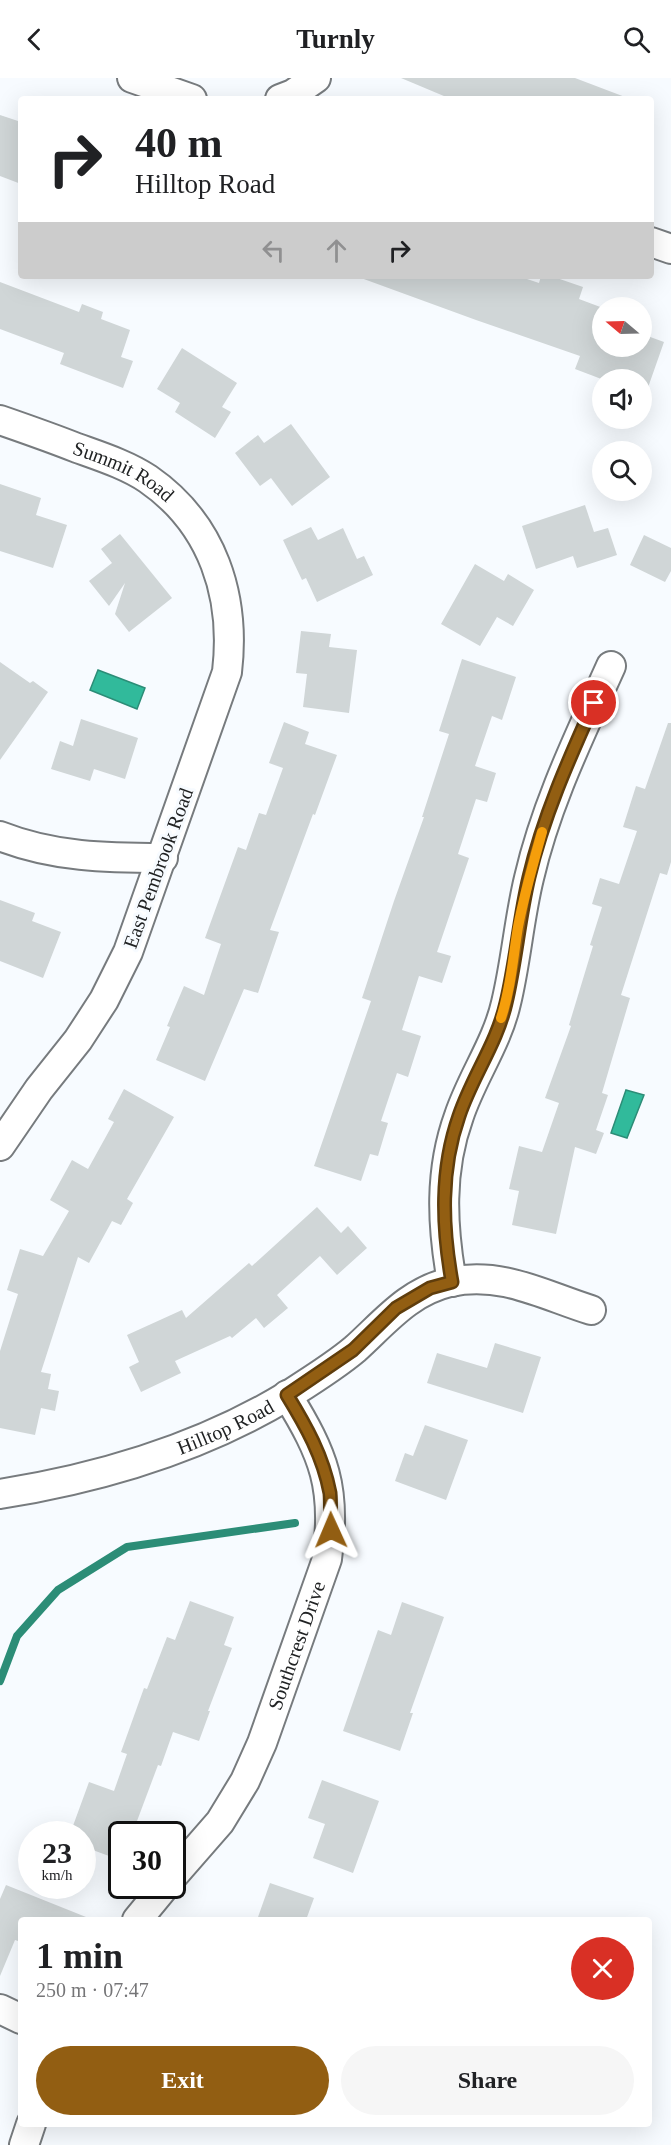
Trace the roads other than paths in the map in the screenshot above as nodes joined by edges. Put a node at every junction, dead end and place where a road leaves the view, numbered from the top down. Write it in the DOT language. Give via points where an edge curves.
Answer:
graph roads {
  1 [pos="132,78"];
  2 [pos="317,87"];
  3 [pos="183,96"];
  4 [pos="289,96"];
  5 [pos="654,243"];
  6 [pos="671,249"];
  7 [pos="0,420"];
  8 [pos="215,561"];
  9 [pos="611,666"];
  10 [pos="0,836"];
  11 [pos="163,858"];
  12 [pos="0,1146"];
  13 [pos="452,1282"];
  14 [pos="591,1310"];
  15 [pos="287,1395"];
  16 [pos="0,1494"];
  17 [pos="186,1861"];
  18 [pos="154,1899"];
  19 [pos="139,1917"];
  20 [pos="0,2009"];
  21 [pos="18,2018"];
  22 [pos="30,2127"];
  23 [pos="24,2145"];
  1 -- 3 [label="street"];
  2 -- 4 [label="street"];
  5 -- 6 [label="street"];
  7 -- 8 [label="street, Summit Road" via="117,462 148,479 175,502 198,530"];
  8 -- 11 [label="street, East Pembrook Road" via="229,613 227,672"];
  9 -- 13 [label="street" via="545,824 518,927 506,1003 494,1042 459,1116 448,1156 444,1239"];
  10 -- 11 [label="street" via="60,853 101,858"];
  11 -- 12 [label="street, East Pembrook Road" via="128,952 104,1000"];
  13 -- 14 [label="street, Hilltop Road" via="506,1281"];
  13 -- 15 [label="street, Hilltop Road" via="430,1288 396,1308 353,1350"];
  15 -- 16 [label="street, Hilltop Road" via="182,1448 57,1485"];
  15 -- 17 [label="street, Southcrest Drive" via="322,1460 330,1494 327,1559 245,1781 220,1822"];
  18 -- 19 [label="street"];
  20 -- 21 [label="street"];
  22 -- 23 [label="street"];
}
